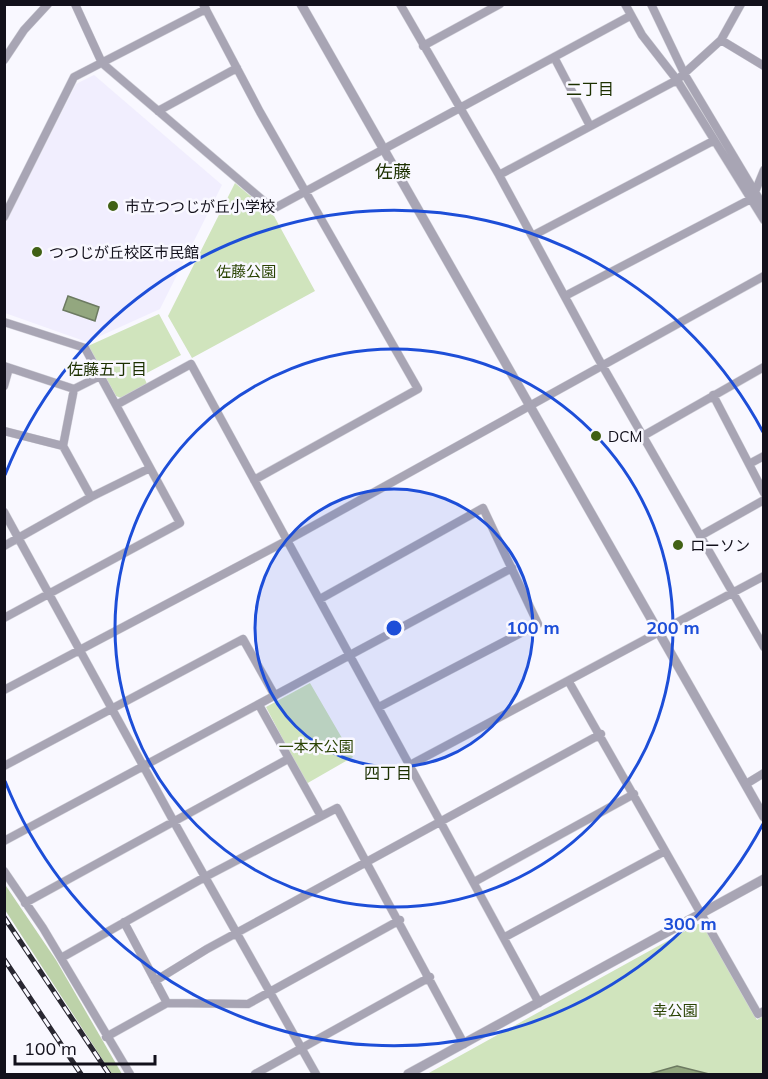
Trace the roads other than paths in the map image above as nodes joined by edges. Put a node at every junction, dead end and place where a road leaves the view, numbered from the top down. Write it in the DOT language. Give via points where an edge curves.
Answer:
graph roads {
  1 [pos="48,4"];
  2 [pos="75,4"];
  3 [pos="302,4"];
  4 [pos="400,4"];
  5 [pos="500,4"];
  6 [pos="625,4"];
  7 [pos="651,4"];
  8 [pos="741,4"];
  9 [pos="205,7"];
  10 [pos="630,16"];
  11 [pos="721,40"];
  12 [pos="423,46"];
  13 [pos="554,57"];
  14 [pos="4,60"];
  15 [pos="102,63"];
  16 [pos="764,66"];
  17 [pos="237,68"];
  18 [pos="685,75"];
  19 [pos="677,80"];
  20 [pos="460,107"];
  21 [pos="158,111"];
  22 [pos="590,126"];
  23 [pos="713,141"];
  24 [pos="384,151"];
  25 [pos="764,170"];
  26 [pos="500,175"];
  27 [pos="308,192"];
  28 [pos="755,192"];
  29 [pos="749,200"];
  30 [pos="764,207"];
  31 [pos="4,216"];
  32 [pos="764,220"];
  33 [pos="532,236"];
  34 [pos="764,276"];
  35 [pos="565,296"];
  36 [pos="4,322"];
  37 [pos="602,364"];
  38 [pos="7,367"];
  39 [pos="764,367"];
  40 [pos="100,376"];
  41 [pos="4,386"];
  42 [pos="74,389"];
  43 [pos="713,395"];
  44 [pos="116,405"];
  45 [pos="530,406"];
  46 [pos="4,431"];
  47 [pos="643,436"];
  48 [pos="63,447"];
  49 [pos="764,456"];
  50 [pos="749,464"];
  51 [pos="150,468"];
  52 [pos="254,480"];
  53 [pos="764,493"];
  54 [pos="91,497"];
  55 [pos="764,500"];
  56 [pos="4,512"];
  57 [pos="700,536"];
  58 [pos="19,538"];
  59 [pos="286,541"];
  60 [pos="4,546"];
  61 [pos="512,568"];
  62 [pos="764,576"];
  63 [pos="49,593"];
  64 [pos="732,594"];
  65 [pos="320,598"];
  66 [pos="4,618"];
  67 [pos="658,634"];
  68 [pos="764,647"];
  69 [pos="79,650"];
  70 [pos="349,654"];
  71 [pos="570,682"];
  72 [pos="4,690"];
  73 [pos="275,696"];
  74 [pos="259,705"];
  75 [pos="379,707"];
  76 [pos="113,709"];
  77 [pos="601,734"];
  78 [pos="288,759"];
  79 [pos="144,765"];
  80 [pos="410,765"];
  81 [pos="4,766"];
  82 [pos="764,773"];
  83 [pos="746,784"];
  84 [pos="634,794"];
  85 [pos="321,816"];
  86 [pos="764,817"];
  87 [pos="174,822"];
  88 [pos="441,822"];
  89 [pos="4,842"];
  90 [pos="665,851"];
  91 [pos="369,863"];
  92 [pos="4,871"];
  93 [pos="205,877"];
  94 [pos="764,879"];
  95 [pos="474,882"];
  96 [pos="25,903"];
  97 [pos="701,913"];
  98 [pos="400,920"];
  99 [pos="124,922"];
  100 [pos="237,934"];
  101 [pos="505,937"];
  102 [pos="61,958"];
  103 [pos="430,977"];
  104 [pos="155,981"];
  105 [pos="269,991"];
  106 [pos="167,1003"];
  107 [pos="539,1003"];
  108 [pos="764,1011"];
  109 [pos="106,1037"];
  110 [pos="464,1044"];
  111 [pos="302,1050"];
  112 [pos="130,1074"];
  113 [pos="255,1074"];
  114 [pos="316,1074"];
  115 [pos="408,1074"];
  1 -- 14 [label="street"];
  2 -- 15 [label="street"];
  3 -- 24 [label="street"];
  4 -- 12 [label="street"];
  5 -- 12 [label="street"];
  6 -- 10 [label="street"];
  7 -- 18 [label="street"];
  8 -- 11 [label="street"];
  9 -- 15 [label="street"];
  9 -- 17 [label="street"];
  10 -- 13 [label="street"];
  10 -- 19 [label="street"];
  11 -- 16 [label="street"];
  11 -- 18 [label="street"];
  12 -- 20 [label="street"];
  13 -- 20 [label="street"];
  13 -- 22 [label="street"];
  15 -- 21 [label="street"];
  15 -- 31 [label="street" via="75,77"];
  17 -- 21 [label="street"];
  17 -- 27 [label="street"];
  18 -- 19 [label="street"];
  18 -- 28 [label="street"];
  19 -- 22 [label="street"];
  19 -- 23 [label="street"];
  20 -- 24 [label="street"];
  20 -- 26 [label="street"];
  21 -- 27 [label="street" via="273,209"];
  22 -- 26 [label="street"];
  23 -- 29 [label="street"];
  23 -- 33 [label="street"];
  24 -- 27 [label="street"];
  24 -- 45 [label="street"];
  25 -- 28 [label="street"];
  26 -- 33 [label="street"];
  27 -- 52 [label="street" via="418,389"];
  28 -- 30 [label="street"];
  29 -- 32 [label="street"];
  29 -- 35 [label="street"];
  33 -- 35 [label="street"];
  34 -- 37 [label="street"];
  35 -- 37 [label="street"];
  36 -- 40 [label="street" via="85,348"];
  37 -- 45 [label="street"];
  37 -- 47 [label="street"];
  38 -- 41 [label="street"];
  38 -- 42 [label="street"];
  39 -- 43 [label="street"];
  40 -- 42 [label="street"];
  40 -- 44 [label="street"];
  42 -- 48 [label="street"];
  43 -- 47 [label="street"];
  43 -- 50 [label="street"];
  44 -- 51 [label="street"];
  44 -- 52 [label="street" via="191,364"];
  45 -- 59 [label="street"];
  45 -- 67 [label="street"];
  46 -- 48 [label="street"];
  47 -- 57 [label="street"];
  48 -- 54 [label="street"];
  49 -- 50 [label="street"];
  50 -- 53 [label="street"];
  51 -- 54 [label="street"];
  51 -- 63 [label="street" via="180,523"];
  52 -- 59 [label="street"];
  54 -- 58 [label="street"];
  55 -- 57 [label="street"];
  56 -- 58 [label="street"];
  57 -- 64 [label="street"];
  58 -- 60 [label="street"];
  58 -- 63 [label="street"];
  59 -- 65 [label="street"];
  59 -- 69 [label="street"];
  61 -- 65 [label="street" via="483,508"];
  61 -- 70 [label="street"];
  61 -- 75 [label="street" via="538,624"];
  62 -- 64 [label="street"];
  63 -- 66 [label="street"];
  63 -- 69 [label="street"];
  64 -- 67 [label="street"];
  64 -- 68 [label="street"];
  65 -- 70 [label="street"];
  67 -- 71 [label="street"];
  67 -- 83 [label="street"];
  69 -- 72 [label="street"];
  69 -- 76 [label="street"];
  70 -- 73 [label="street"];
  70 -- 75 [label="street"];
  71 -- 77 [label="street"];
  71 -- 80 [label="street"];
  73 -- 74 [label="street"];
  73 -- 76 [label="street" via="243,639"];
  74 -- 78 [label="street"];
  74 -- 79 [label="street"];
  75 -- 80 [label="street"];
  76 -- 79 [label="street"];
  76 -- 81 [label="street"];
  77 -- 84 [label="street"];
  77 -- 88 [label="street"];
  78 -- 85 [label="street"];
  78 -- 87 [label="street"];
  79 -- 87 [label="street"];
  79 -- 89 [label="street"];
  80 -- 88 [label="street"];
  82 -- 83 [label="street"];
  83 -- 86 [label="street"];
  84 -- 90 [label="street"];
  84 -- 95 [label="street"];
  85 -- 91 [label="street" via="337,808"];
  85 -- 93 [label="street"];
  87 -- 93 [label="street"];
  87 -- 96 [label="street"];
  88 -- 91 [label="street"];
  88 -- 95 [label="street"];
  90 -- 97 [label="street"];
  90 -- 101 [label="street"];
  91 -- 98 [label="street"];
  91 -- 100 [label="street"];
  92 -- 96 [label="street"];
  93 -- 99 [label="street"];
  93 -- 100 [label="street"];
  94 -- 97 [label="street"];
  95 -- 101 [label="street"];
  96 -- 102 [label="street"];
  97 -- 107 [label="street"];
  97 -- 108 [label="street" via="758,1014"];
  98 -- 103 [label="street"];
  98 -- 105 [label="street"];
  99 -- 102 [label="street"];
  99 -- 104 [label="street"];
  100 -- 104 [label="street"];
  100 -- 105 [label="street"];
  101 -- 107 [label="street"];
  102 -- 109 [label="street"];
  103 -- 110 [label="street"];
  103 -- 111 [label="street"];
  104 -- 106 [label="street"];
  105 -- 106 [label="street" via="248,1004"];
  105 -- 111 [label="street"];
  106 -- 109 [label="street"];
  107 -- 110 [label="street"];
  109 -- 112 [label="street"];
  110 -- 115 [label="street"];
  111 -- 113 [label="street"];
  111 -- 114 [label="street"];
}
